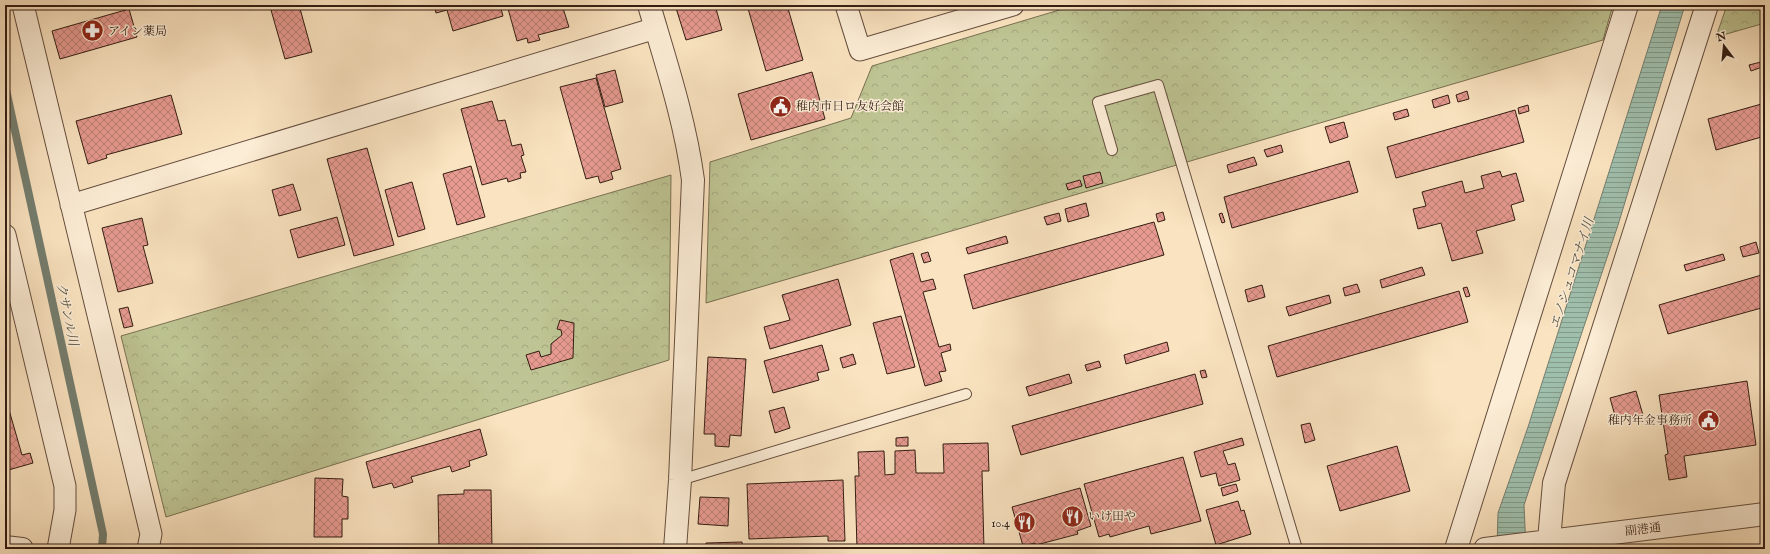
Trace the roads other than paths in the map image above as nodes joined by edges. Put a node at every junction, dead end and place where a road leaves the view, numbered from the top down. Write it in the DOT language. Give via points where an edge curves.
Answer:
graph roads {
  1 [pos="23,5"];
  2 [pos="649,5"];
  3 [pos="846,5"];
  4 [pos="1013,5"];
  5 [pos="1627,5"];
  6 [pos="1707,5"];
  7 [pos="656,28"];
  8 [pos="1112,150"];
  9 [pos="71,206"];
  10 [pos="5,235"];
  11 [pos="966,394"];
  12 [pos="680,480"];
  13 [pos="1765,514"];
  14 [pos="1550,540"];
  15 [pos="5,546"];
  16 [pos="22,549"];
  17 [pos="58,549"];
  18 [pos="148,549"];
  19 [pos="676,549"];
  20 [pos="1297,549"];
  21 [pos="1456,549"];
  22 [pos="1487,549"];
  1 -- 9 [label="street"];
  2 -- 7 [label="street"];
  3 -- 4 [label="street" via="860,50"];
  5 -- 21 [label="street"];
  6 -- 14 [label="street" via="1554,483"];
  7 -- 9 [label="street"];
  7 -- 12 [label="street" via="680,108 693,180"];
  8 -- 20 [label="lane" via="1098,102 1158,85"];
  9 -- 18 [label="street" via="151,534"];
  10 -- 17 [label="street" via="65,486 65,510"];
  11 -- 12 [label="lane"];
  12 -- 19 [label="street"];
  13 -- 14 [label="street, 副港通"];
  14 -- 22 [label="street, 副港通"];
  15 -- 16 [label="street"];
}
